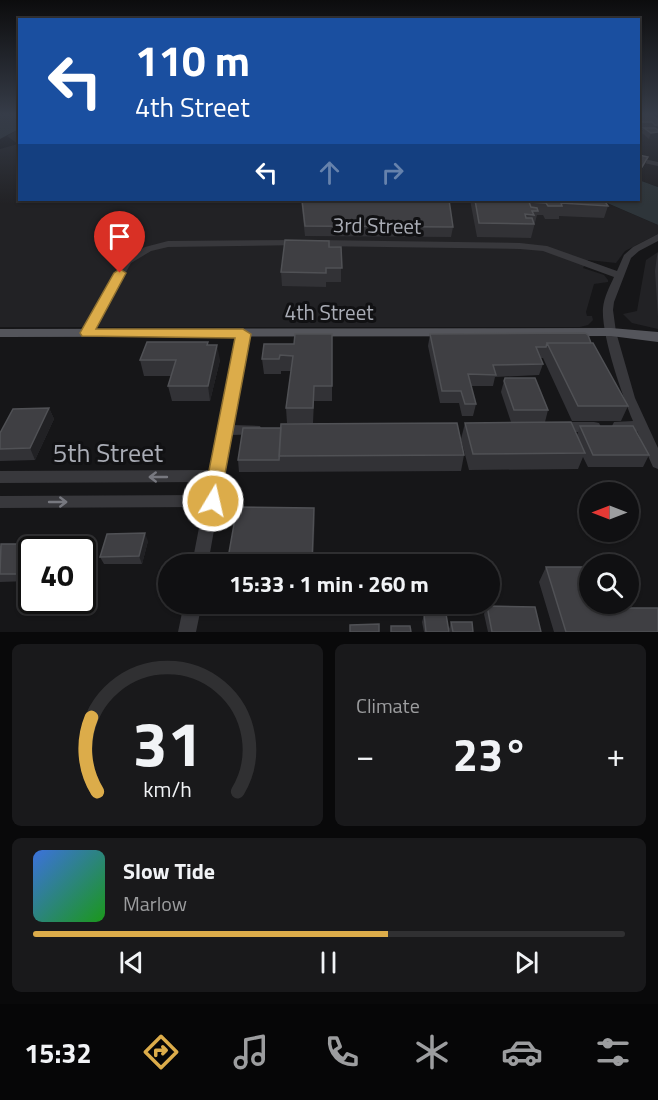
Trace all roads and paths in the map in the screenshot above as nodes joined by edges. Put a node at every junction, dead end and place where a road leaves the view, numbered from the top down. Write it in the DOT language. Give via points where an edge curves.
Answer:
graph roads {
  1 [pos="640,160"];
  2 [pos="658,164"];
  3 [pos="658,237"];
  4 [pos="619,274"];
  5 [pos="611,332"];
  6 [pos="0,333"];
  7 [pos="87,333"];
  8 [pos="243,334"];
  9 [pos="658,336"];
  10 [pos="640,426"];
  11 [pos="544,427"];
  12 [pos="224,430"];
  13 [pos="266,430"];
  14 [pos="658,463"];
  15 [pos="0,477"];
  16 [pos="216,477"];
  17 [pos="213,501"];
  18 [pos="0,502"];
  19 [pos="202,554"];
  20 [pos="191,614"];
  21 [pos="187,632"];
  1 -- 2 [label="street"];
  3 -- 4 [label="street" via="627,257"];
  4 -- 5 [label="street" via="609,302"];
  4 -- 7 [label="street, 3rd Street" via="544,249 520,246 157,245 127,261"];
  5 -- 8 [label="main road, 4th Street"];
  5 -- 9 [label="main road, 4th Street"];
  5 -- 10 [label="street"];
  6 -- 7 [label="main road, 4th Street"];
  7 -- 8 [label="main road, 4th Street"];
  8 -- 12 [label="street"];
  10 -- 11 [label="street"];
  10 -- 14 [label="street"];
  12 -- 13 [label="street"];
  12 -- 16 [label="street"];
  16 -- 15 [label="street, 5th Street, one-way"];
  16 -- 17 [label="street"];
  18 -- 17 [label="street, one-way"];
  17 -- 19 [label="street"];
  20 -- 21 [label="street"];
}
